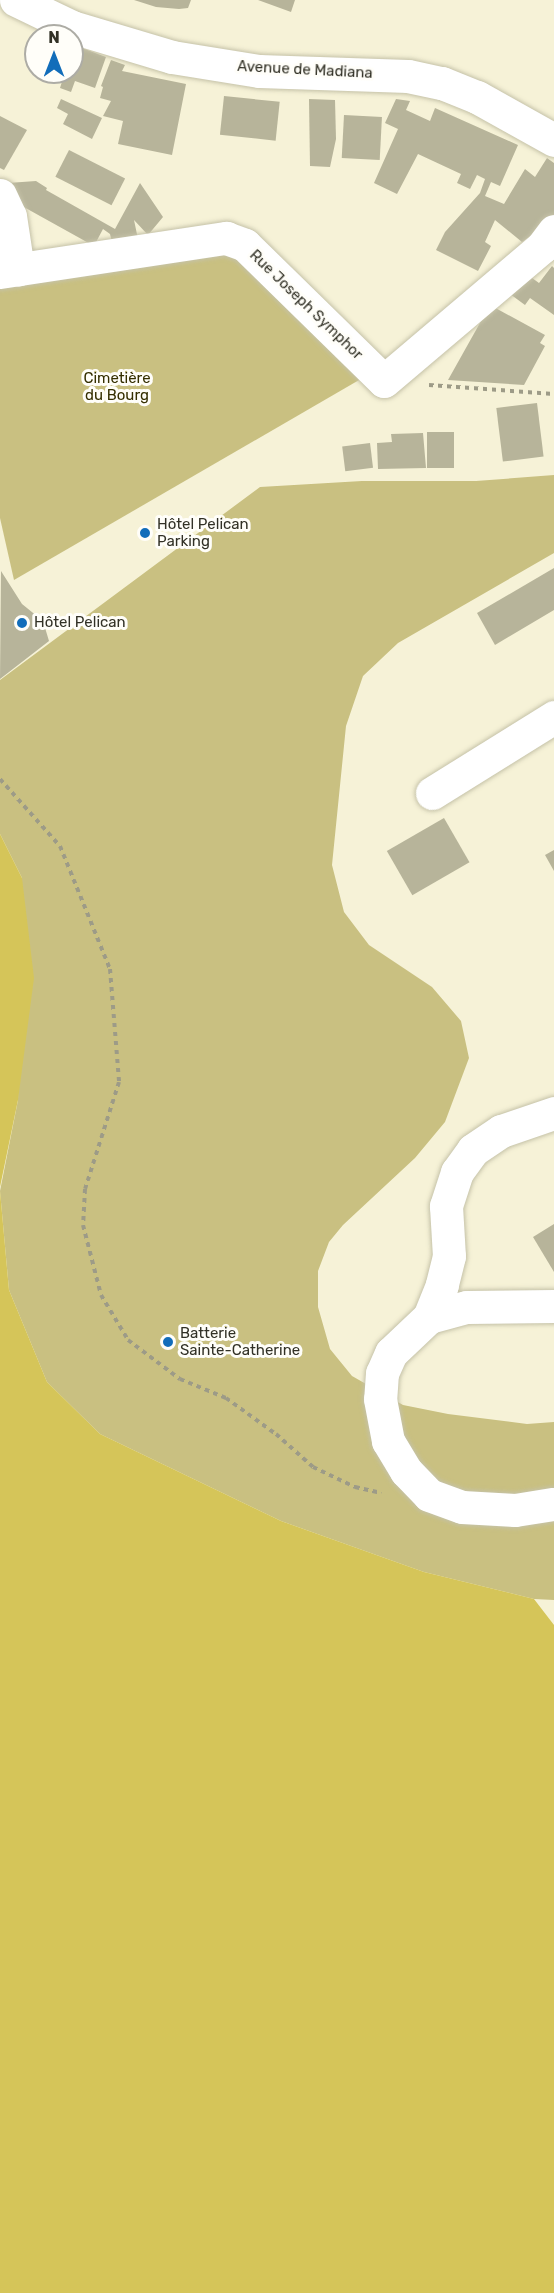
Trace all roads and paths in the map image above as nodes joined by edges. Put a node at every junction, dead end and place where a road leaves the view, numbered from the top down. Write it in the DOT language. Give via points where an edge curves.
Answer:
graph roads {
  1 [pos="16,0"];
  2 [pos="554,140"];
  3 [pos="0,195"];
  4 [pos="554,231"];
  5 [pos="9,270"];
  6 [pos="384,381"];
  7 [pos="554,394"];
  8 [pos="554,717"];
  9 [pos="0,779"];
  10 [pos="432,793"];
  11 [pos="554,1113"];
  12 [pos="554,1306"];
  13 [pos="429,1317"];
  14 [pos="429,1495"];
  15 [pos="554,1504"];
  1 -- 2 [label="street, Avenue de Madiana" via="72,27 172,57 259,70 408,76 442,83 477,97"];
  3 -- 5 [label="street" via="10,216"];
  4 -- 6 [label="street" via="542,247"];
  5 -- 6 [label="street, Rue Joseph Symphor" via="226,238 244,245"];
  6 -- 7 [label="path"];
  8 -- 10 [label="street"];
  9 -- 14 [label="path" via="60,846 110,969 119,1082 85,1189 83,1225 106,1304 128,1340 180,1379 226,1398 276,1434 312,1467 355,1487 399,1497"];
  11 -- 13 [label="street" via="501,1131 473,1150 457,1172 446,1206 449,1256"];
  12 -- 13 [label="street" via="466,1307"];
  13 -- 14 [label="street" via="391,1353 382,1373 380,1399 388,1441 406,1471"];
  14 -- 15 [label="street" via="462,1507 515,1510"];
}
